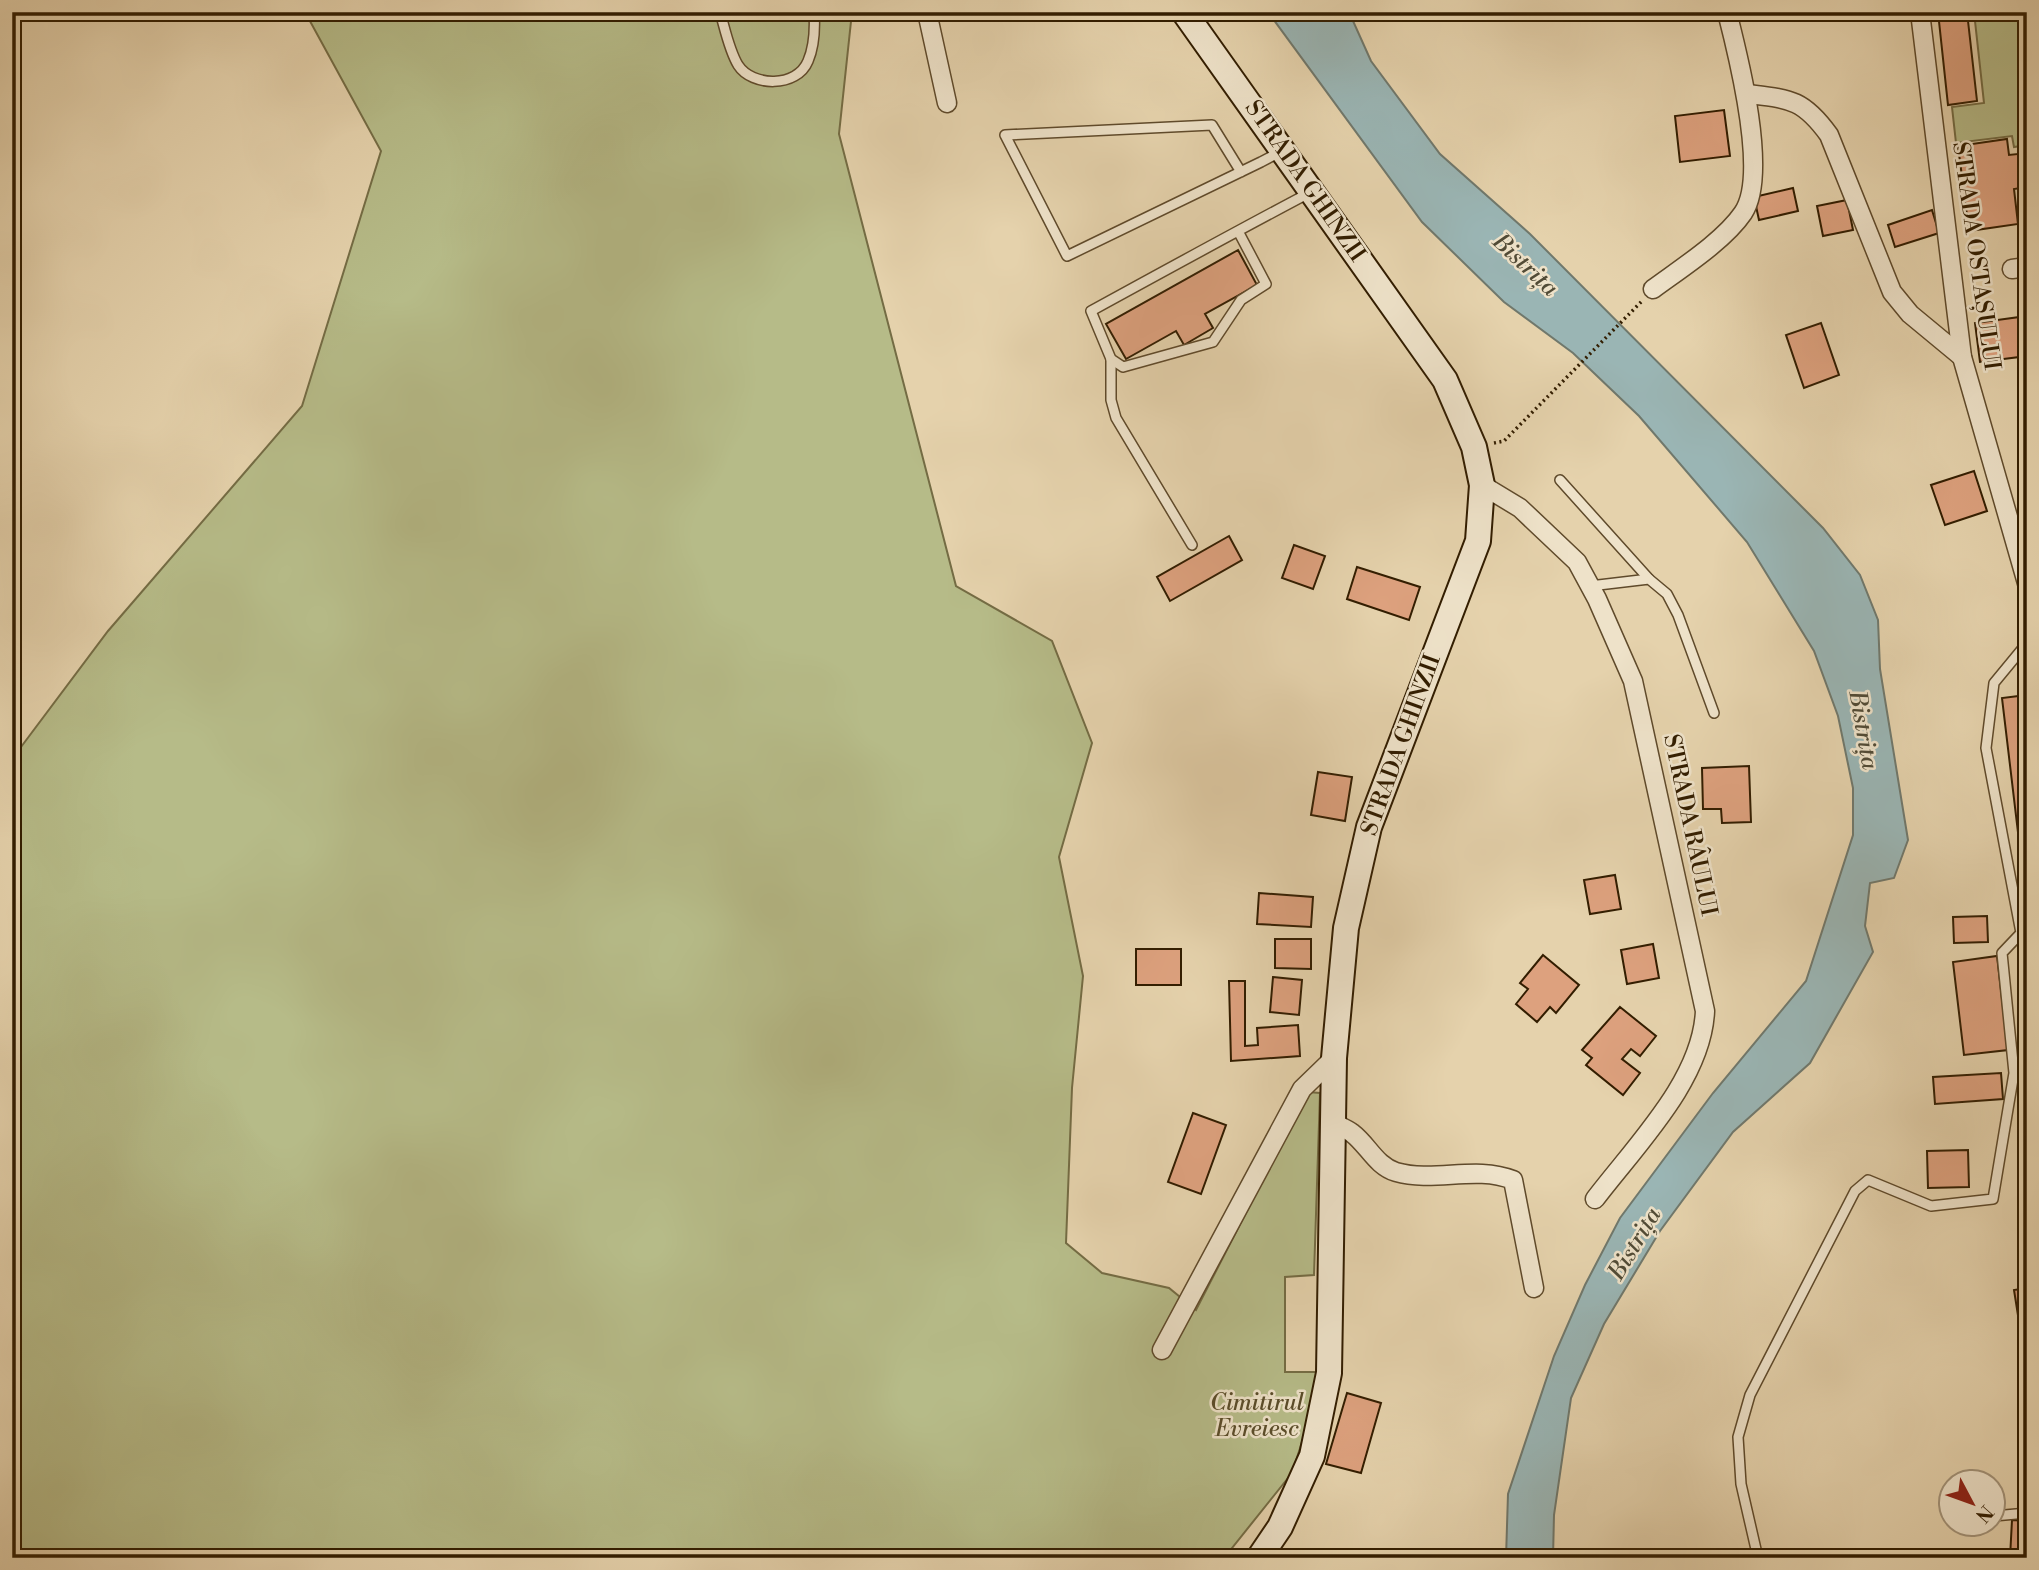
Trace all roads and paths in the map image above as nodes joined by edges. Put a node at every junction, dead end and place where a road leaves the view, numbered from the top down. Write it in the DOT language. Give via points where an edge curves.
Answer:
graph roads {
  1 [pos="720,12"];
  2 [pos="814,12"];
  3 [pos="926,12"];
  4 [pos="1184,12"];
  5 [pos="1727,12"];
  6 [pos="1920,12"];
  7 [pos="1748,93"];
  8 [pos="947,103"];
  9 [pos="1283,150"];
  10 [pos="1241,172"];
  11 [pos="1312,191"];
  12 [pos="1238,232"];
  13 [pos="1653,289"];
  14 [pos="1962,357"];
  15 [pos="1111,359"];
  16 [pos="1503,441"];
  17 [pos="1560,480"];
  18 [pos="1482,485"];
  19 [pos="1192,545"];
  20 [pos="1649,579"];
  21 [pos="2027,583"];
  22 [pos="1590,586"];
  23 [pos="2027,643"];
  24 [pos="1714,713"];
  25 [pos="1334,1058"];
  26 [pos="1333,1124"];
  27 [pos="1595,1199"];
  28 [pos="1534,1288"];
  29 [pos="1162,1350"];
  30 [pos="2027,1513"];
  31 [pos="2008,1515"];
  32 [pos="1259,1558"];
  33 [pos="1758,1558"];
  1 -- 2 [label="lane" via="738,66 755,79 775,82 794,76 808,63"];
  3 -- 8 [label="street"];
  4 -- 9 [label="street, STRADA GHINZII"];
  5 -- 7 [label="street"];
  6 -- 14 [label="street, STRADA OSTAȘULUI"];
  7 -- 13 [label="street" via="1752,160 1745,211 1734,225"];
  7 -- 14 [label="street" via="1787,99 1812,113 1829,135 1892,292 1918,322"];
  9 -- 10 [label="lane"];
  9 -- 11 [label="street, STRADA GHINZII"];
  10 -- 10 [label="lane" via="1067,256 1005,135 1212,125"];
  11 -- 12 [label="lane"];
  11 -- 18 [label="street, STRADA GHINZII" via="1446,380 1474,447"];
  12 -- 15 [label="lane" via="1091,310"];
  12 -- 15 [label="lane" via="1266,284 1241,300 1213,342 1123,367"];
  13 -- 16 [label="path"];
  14 -- 21 [label="street, STRADA OSTAȘULUI"];
  15 -- 19 [label="lane" via="1116,418"];
  17 -- 20 [label="lane"];
  18 -- 22 [label="street, STRADA RÂULUI" via="1520,508 1556,540 1577,562"];
  18 -- 25 [label="street, STRADA GHINZII" via="1478,541 1369,827 1346,928"];
  20 -- 22 [label="lane"];
  20 -- 24 [label="lane" via="1667,594 1678,615"];
  22 -- 27 [label="street, STRADA RÂULUI" via="1633,681 1706,1011 1704,1036 1681,1085"];
  23 -- 33 [label="lane" via="1994,683 1986,748 2021,933 2002,953 2014,1073 1993,1199 1931,1206 1868,1180 1855,1191 1750,1395 1738,1437 1741,1484"];
  25 -- 26 [label="street, STRADA GHINZII"];
  25 -- 29 [label="street" via="1302,1089"];
  26 -- 28 [label="street" via="1352,1132 1384,1167 1396,1172 1479,1172 1513,1180"];
  26 -- 32 [label="street, STRADA GHINZII" via="1329,1373 1312,1456 1280,1527"];
  30 -- 31 [label="lane"];
}
